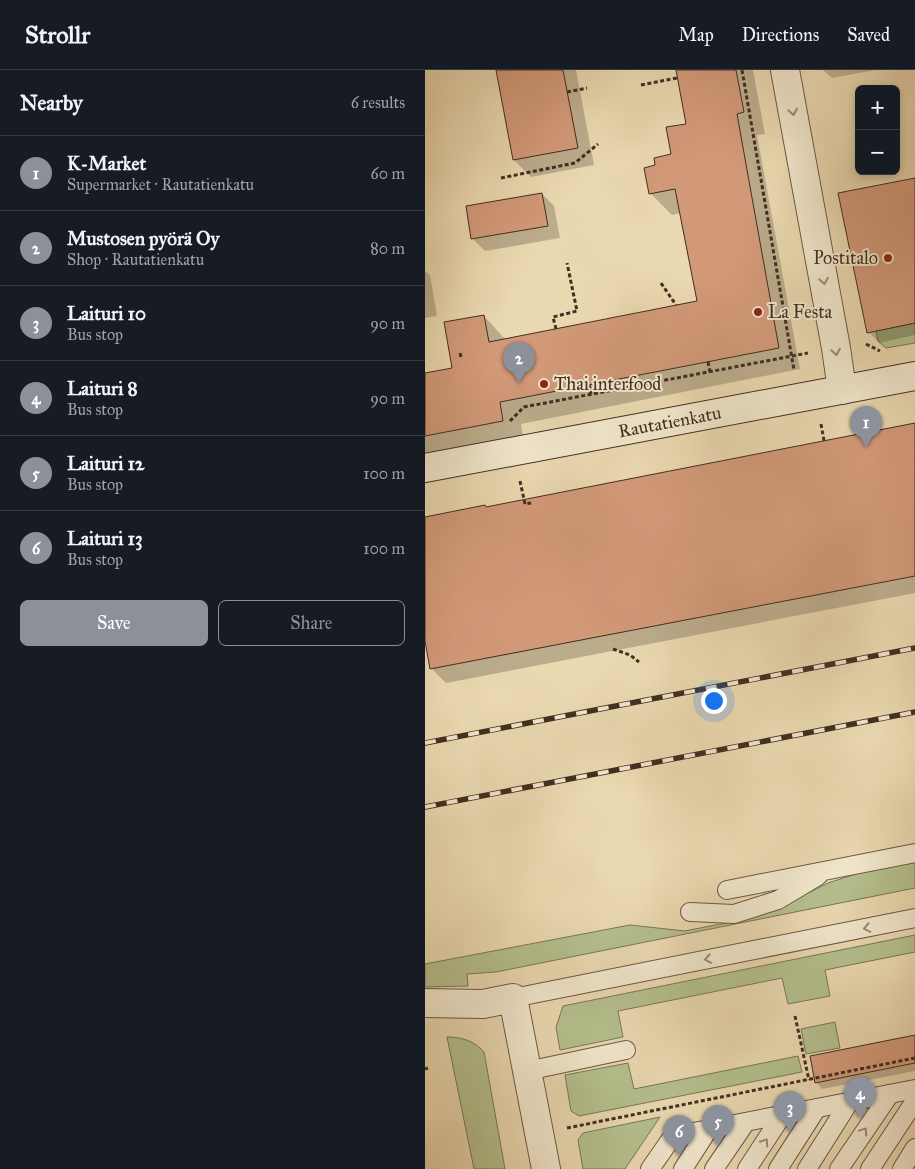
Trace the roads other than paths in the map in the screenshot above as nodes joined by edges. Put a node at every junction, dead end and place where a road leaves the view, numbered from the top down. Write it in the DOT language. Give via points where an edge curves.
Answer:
graph roads {
  1 [pos="785,70"];
  2 [pos="915,376"];
  3 [pos="842,390"];
  4 [pos="425,468"];
  5 [pos="915,853"];
  6 [pos="829,870"];
  7 [pos="727,890"];
  8 [pos="690,912"];
  9 [pos="915,918"];
  10 [pos="513,998"];
  11 [pos="425,1003"];
  12 [pos="626,1050"];
  13 [pos="527,1071"];
  14 [pos="915,1089"];
  15 [pos="890,1094"];
  16 [pos="915,1101"];
  17 [pos="850,1102"];
  18 [pos="817,1108"];
  19 [pos="783,1114"];
  20 [pos="746,1122"];
  21 [pos="709,1130"];
  22 [pos="915,1148"];
  23 [pos="546,1169"];
  24 [pos="650,1169"];
  25 [pos="683,1169"];
  26 [pos="714,1169"];
  27 [pos="747,1169"];
  28 [pos="778,1169"];
  29 [pos="807,1169"];
  30 [pos="839,1169"];
  31 [pos="870,1169"];
  32 [pos="902,1169"];
  1 -- 3 [label="street, one-way"];
  2 -- 3 [label="street, Rautatienkatu"];
  3 -- 4 [label="street, Rautatienkatu"];
  5 -- 6 [label="lane"];
  6 -- 7 [label="lane"];
  6 -- 8 [label="lane" via="778,900 734,914"];
  9 -- 10 [label="lane, one-way"];
  10 -- 11 [label="street" via="483,1004"];
  10 -- 13 [label="street"];
  12 -- 13 [label="lane"];
  13 -- 23 [label="street"];
  14 -- 15 [label="lane"];
  15 -- 17 [label="lane"];
  30 -- 15 [label="lane, one-way"];
  16 -- 31 [label="lane"];
  17 -- 18 [label="lane"];
  17 -- 29 [label="lane"];
  18 -- 19 [label="lane"];
  18 -- 28 [label="lane"];
  19 -- 20 [label="lane"];
  27 -- 19 [label="lane, one-way"];
  20 -- 21 [label="lane"];
  20 -- 26 [label="lane"];
  21 -- 24 [label="lane" via="673,1136"];
  21 -- 25 [label="lane"];
  22 -- 32 [label="lane"];
}
